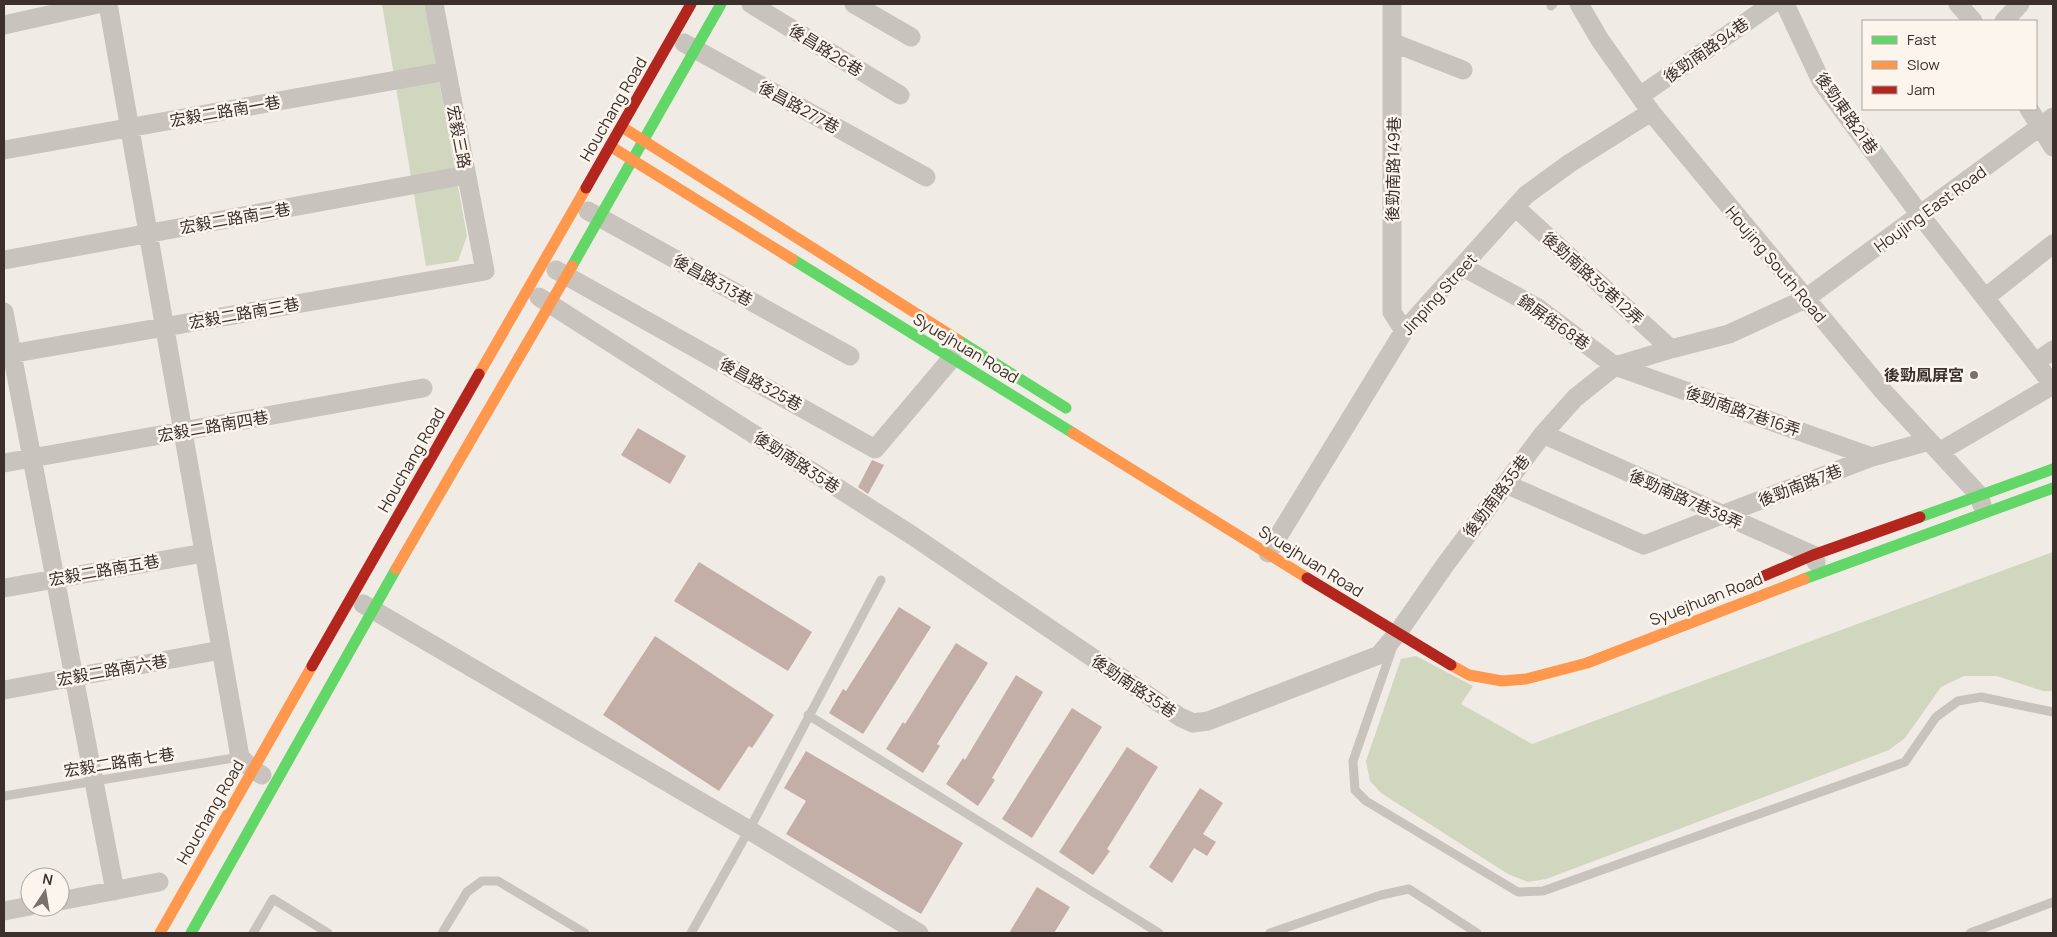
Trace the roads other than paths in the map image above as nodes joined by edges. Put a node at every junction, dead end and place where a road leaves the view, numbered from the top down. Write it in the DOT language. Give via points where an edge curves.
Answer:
graph roads {
  1 [pos="98,4"];
  2 [pos="108,4"];
  3 [pos="434,4"];
  4 [pos="692,4"];
  5 [pos="721,4"];
  6 [pos="751,4"];
  7 [pos="854,4"];
  8 [pos="1392,4"];
  9 [pos="1579,4"];
  10 [pos="1772,4"];
  11 [pos="1785,4"];
  12 [pos="1958,4"];
  13 [pos="2020,4"];
  14 [pos="1972,20"];
  15 [pos="2005,20"];
  16 [pos="4,25"];
  17 [pos="673,37"];
  18 [pos="911,37"];
  19 [pos="1394,43"];
  20 [pos="696,49"];
  21 [pos="1462,70"];
  22 [pos="447,71"];
  23 [pos="900,95"];
  24 [pos="1640,96"];
  25 [pos="2030,110"];
  26 [pos="1651,112"];
  27 [pos="2047,122"];
  28 [pos="622,127"];
  29 [pos="130,128"];
  30 [pos="643,140"];
  31 [pos="610,146"];
  32 [pos="2053,147"];
  33 [pos="4,150"];
  34 [pos="632,161"];
  35 [pos="466,175"];
  36 [pos="926,178"];
  37 [pos="576,204"];
  38 [pos="1515,206"];
  39 [pos="1921,216"];
  40 [pos="599,218"];
  41 [pos="148,234"];
  42 [pos="2053,244"];
  43 [pos="4,260"];
  44 [pos="543,263"];
  45 [pos="1463,267"];
  46 [pos="485,271"];
  47 [pos="567,276"];
  48 [pos="527,290"];
  49 [pos="1986,297"];
  50 [pos="1805,299"];
  51 [pos="551,304"];
  52 [pos="4,312"];
  53 [pos="164,327"];
  54 [pos="1404,331"];
  55 [pos="1671,349"];
  56 [pos="2053,350"];
  57 [pos="8,354"];
  58 [pos="850,356"];
  59 [pos="952,358"];
  60 [pos="2036,362"];
  61 [pos="1615,366"];
  62 [pos="2053,385"];
  63 [pos="423,388"];
  64 [pos="1074,413"];
  65 [pos="183,431"];
  66 [pos="1543,434"];
  67 [pos="1934,446"];
  68 [pos="1872,457"];
  69 [pos="32,458"];
  70 [pos="4,464"];
  71 [pos="2053,469"];
  72 [pos="1506,484"];
  73 [pos="2053,488"];
  74 [pos="1979,495"];
  75 [pos="1985,514"];
  76 [pos="1722,515"];
  77 [pos="1274,542"];
  78 [pos="204,553"];
  79 [pos="1813,555"];
  80 [pos="1821,573"];
  81 [pos="55,579"];
  82 [pos="881,580"];
  83 [pos="1749,582"];
  84 [pos="4,588"];
  85 [pos="352,597"];
  86 [pos="374,610"];
  87 [pos="1405,624"];
  88 [pos="221,650"];
  89 [pos="74,677"];
  90 [pos="4,690"];
  91 [pos="2053,712"];
  92 [pos="808,715"];
  93 [pos="246,764"];
  94 [pos="94,781"];
  95 [pos="274,782"];
  96 [pos="4,796"];
  97 [pos="749,830"];
  98 [pos="159,882"];
  99 [pos="115,890"];
  100 [pos="70,898"];
  101 [pos="2053,902"];
  102 [pos="20,908"];
  103 [pos="4,911"];
  104 [pos="160,933"];
  105 [pos="191,933"];
  106 [pos="253,933"];
  107 [pos="328,933"];
  108 [pos="442,933"];
  109 [pos="585,933"];
  110 [pos="691,933"];
  111 [pos="919,933"];
  112 [pos="1159,933"];
  113 [pos="1270,933"];
  114 [pos="1477,933"];
  115 [pos="1970,933"];
  1 -- 16 [label="street"];
  2 -- 29 [label="street"];
  3 -- 22 [label="street, 宏毅三路"];
  4 -- 17 [label="street, Houchang Road"];
  5 -- 20 [label="street"];
  6 -- 23 [label="street, 後昌路26巷"];
  7 -- 18 [label="street"];
  8 -- 19 [label="street, 後勁南路149巷"];
  9 -- 24 [label="street, Houjing South Road"];
  10 -- 24 [label="street, 後勁南路94巷"];
  11 -- 39 [label="street, 後勁東路21巷" via="1821,81"];
  12 -- 14 [label="street"];
  13 -- 15 [label="street"];
  17 -- 20 [label="street, 後昌路277巷"];
  17 -- 28 [label="street, Houchang Road"];
  19 -- 21 [label="street"];
  19 -- 54 [label="street, 後勁南路149巷" via="1392,312"];
  20 -- 30 [label="street"];
  20 -- 36 [label="street, 後昌路277巷"];
  22 -- 29 [label="street, 宏毅二路南一巷"];
  22 -- 35 [label="street, 宏毅三路"];
  24 -- 26 [label="street, Houjing South Road"];
  25 -- 27 [label="street"];
  26 -- 38 [label="street, Jinping Street" via="1570,163"];
  26 -- 50 [label="street, Houjing South Road"];
  27 -- 32 [label="street"];
  27 -- 39 [label="street, Houjing East Road"];
  28 -- 30 [label="street, Syuejhuan Road"];
  28 -- 31 [label="street, Houchang Road"];
  29 -- 33 [label="street, 宏毅二路南一巷"];
  29 -- 41 [label="street"];
  30 -- 34 [label="street"];
  30 -- 64 [label="street, Syuejhuan Road"];
  31 -- 34 [label="street, Syuejhuan Road"];
  31 -- 37 [label="street, Houchang Road"];
  34 -- 40 [label="street"];
  34 -- 59 [label="street, Syuejhuan Road"];
  35 -- 41 [label="street, 宏毅二路南二巷"];
  35 -- 46 [label="street, 宏毅三路"];
  37 -- 40 [label="street, 後昌路313巷"];
  37 -- 44 [label="street, Houchang Road"];
  38 -- 45 [label="street, Jinping Street"];
  38 -- 55 [label="street, 後勁南路35巷12弄"];
  39 -- 49 [label="street, 後勁東路21巷"];
  39 -- 50 [label="street, Houjing East Road"];
  40 -- 47 [label="street"];
  40 -- 58 [label="street, 後昌路313巷"];
  41 -- 43 [label="street, 宏毅二路南二巷"];
  41 -- 53 [label="street"];
  42 -- 49 [label="street"];
  44 -- 47 [label="street, 後昌路325巷"];
  44 -- 48 [label="street, Houchang Road"];
  45 -- 54 [label="street, Jinping Street"];
  45 -- 61 [label="street, 錦屏街68巷" via="1538,308"];
  46 -- 53 [label="street, 宏毅二路南三巷"];
  47 -- 51 [label="street"];
  47 -- 59 [label="street, 後昌路325巷" via="875,449"];
  48 -- 51 [label="street, 後勁南路35巷"];
  48 -- 85 [label="street, Houchang Road"];
  49 -- 60 [label="street, 後勁東路21巷"];
  50 -- 55 [label="street, 後勁南路35巷" via="1728,334"];
  50 -- 67 [label="street, Houjing South Road"];
  51 -- 86 [label="street"];
  51 -- 87 [label="street, 後勁南路35巷" via="913,536 1193,723 1208,721 1379,655"];
  52 -- 57 [label="street"];
  53 -- 57 [label="street, 宏毅二路南三巷"];
  53 -- 65 [label="street"];
  54 -- 77 [label="street, Jinping Street"];
  55 -- 61 [label="street, 後勁南路35巷"];
  56 -- 60 [label="street"];
  57 -- 69 [label="street"];
  59 -- 77 [label="street, Syuejhuan Road"];
  60 -- 62 [label="street, 後勁東路21巷"];
  61 -- 66 [label="street, 後勁南路35巷" via="1575,398"];
  61 -- 68 [label="street, 後勁南路7巷16弄"];
  62 -- 67 [label="street, 後勁南路7巷"];
  63 -- 65 [label="street, 宏毅二路南四巷"];
  65 -- 69 [label="street, 宏毅二路南四巷"];
  65 -- 78 [label="street"];
  66 -- 72 [label="street, 後勁南路35巷"];
  66 -- 76 [label="street, 後勁南路7巷38弄"];
  67 -- 68 [label="street, 後勁南路7巷"];
  67 -- 74 [label="street, Houjing South Road"];
  68 -- 76 [label="street, 後勁南路7巷"];
  69 -- 70 [label="street, 宏毅二路南四巷"];
  69 -- 81 [label="street"];
  71 -- 74 [label="street, Syuejhuan Road"];
  72 -- 76 [label="street, 後勁南路7巷" via="1644,545"];
  72 -- 87 [label="street, 後勁南路35巷"];
  73 -- 75 [label="street, Syuejhuan Road"];
  74 -- 75 [label="street, Houjing South Road"];
  74 -- 79 [label="street, Syuejhuan Road"];
  75 -- 80 [label="street, Syuejhuan Road"];
  76 -- 79 [label="street, 後勁南路7巷38弄"];
  77 -- 87 [label="street, Syuejhuan Road"];
  78 -- 81 [label="street, 宏毅二路南五巷"];
  78 -- 88 [label="street"];
  79 -- 80 [label="street"];
  79 -- 83 [label="street, Syuejhuan Road"];
  80 -- 87 [label="street, Syuejhuan Road" via="1587,663 1526,679 1502,681 1469,676"];
  81 -- 84 [label="street, 宏毅二路南五巷"];
  81 -- 89 [label="street"];
  82 -- 92 [label="lane"];
  85 -- 86 [label="street"];
  85 -- 93 [label="street, Houchang Road"];
  86 -- 95 [label="street"];
  86 -- 97 [label="street"];
  87 -- 91 [label="lane" via="1353,761 1355,790 1366,801 1518,892 1543,891 1905,762 1936,717 1958,701 1981,697"];
  88 -- 89 [label="street, 宏毅二路南六巷"];
  88 -- 93 [label="street"];
  89 -- 90 [label="street, 宏毅二路南六巷"];
  89 -- 94 [label="street"];
  92 -- 97 [label="lane"];
  92 -- 112 [label="lane"];
  93 -- 94 [label="lane, 宏毅二路南七巷"];
  93 -- 95 [label="street"];
  93 -- 104 [label="street, Houchang Road"];
  94 -- 96 [label="lane, 宏毅二路南七巷"];
  94 -- 99 [label="street"];
  95 -- 105 [label="street"];
  97 -- 110 [label="lane"];
  97 -- 111 [label="street"];
  98 -- 99 [label="street"];
  99 -- 100 [label="street"];
  101 -- 115 [label="lane"];
  102 -- 103 [label="street"];
  106 -- 107 [label="lane" via="273,899"];
  108 -- 109 [label="lane" via="467,892 482,880 498,880"];
  113 -- 114 [label="lane" via="1381,894 1409,889"];
}
